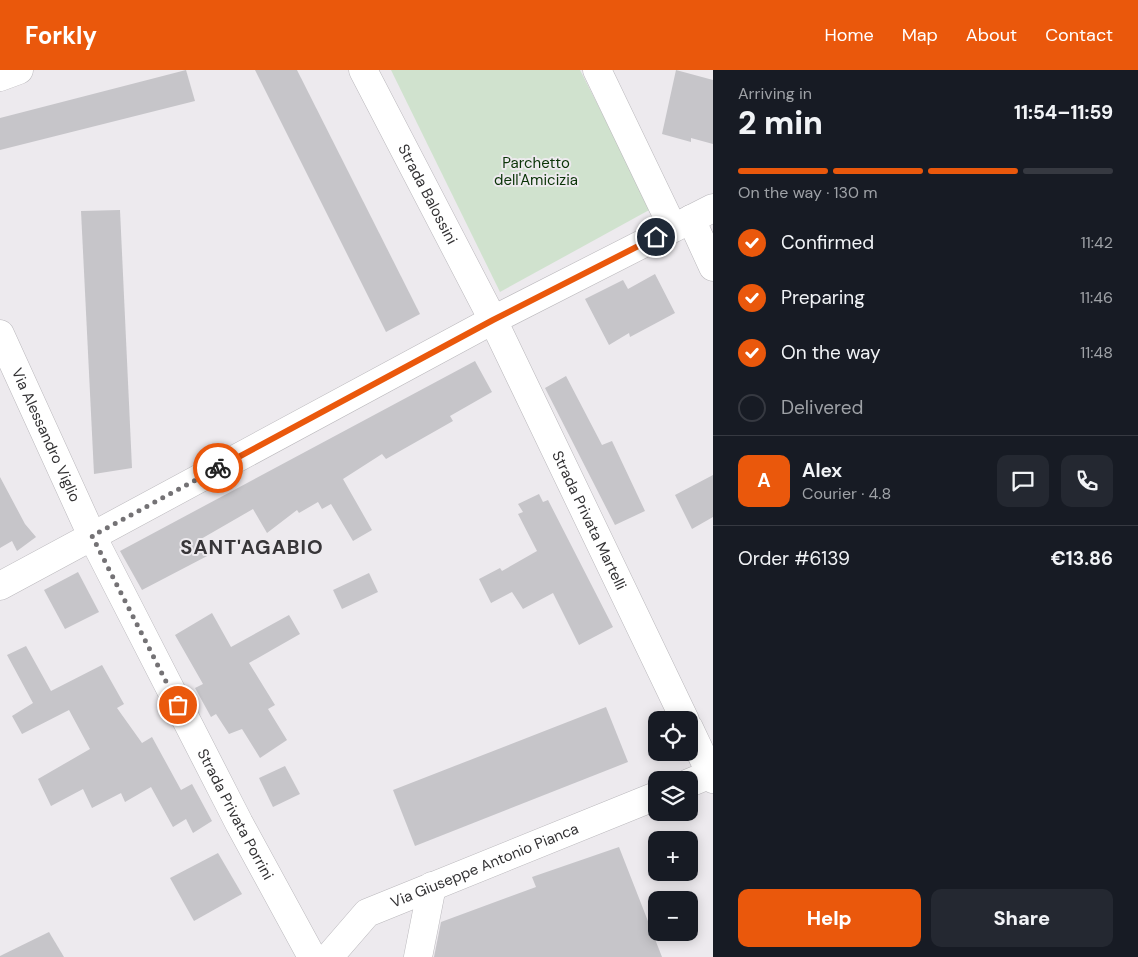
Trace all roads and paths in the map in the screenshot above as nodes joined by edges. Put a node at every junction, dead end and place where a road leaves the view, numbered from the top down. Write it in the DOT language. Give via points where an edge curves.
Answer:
graph roads {
  1 [pos="19,70"];
  2 [pos="363,70"];
  3 [pos="597,70"];
  4 [pos="0,77"];
  5 [pos="692,219"];
  6 [pos="713,267"];
  7 [pos="493,320"];
  8 [pos="0,334"];
  9 [pos="92,536"];
  10 [pos="0,586"];
  11 [pos="681,711"];
  12 [pos="698,754"];
  13 [pos="706,777"];
  14 [pos="648,799"];
  15 [pos="432,886"];
  16 [pos="312,957"];
  17 [pos="329,957"];
  18 [pos="418,957"];
  1 -- 4 [label="street"];
  2 -- 7 [label="street, Strada Balossini"];
  3 -- 5 [label="street"];
  5 -- 6 [label="street"];
  5 -- 7 [label="street"];
  7 -- 9 [label="street"];
  7 -- 11 [label="street, Strada Privata Martelli"];
  8 -- 9 [label="street, Via Alessandro Viglio"];
  9 -- 10 [label="street"];
  9 -- 16 [label="street, Strada Privata Porrini" via="239,823"];
  12 -- 13 [label="street"];
  14 -- 15 [label="street, Via Giuseppe Antonio Pianca"];
  15 -- 17 [label="street, Via Giuseppe Antonio Pianca" via="366,913"];
  15 -- 18 [label="street"];
}
